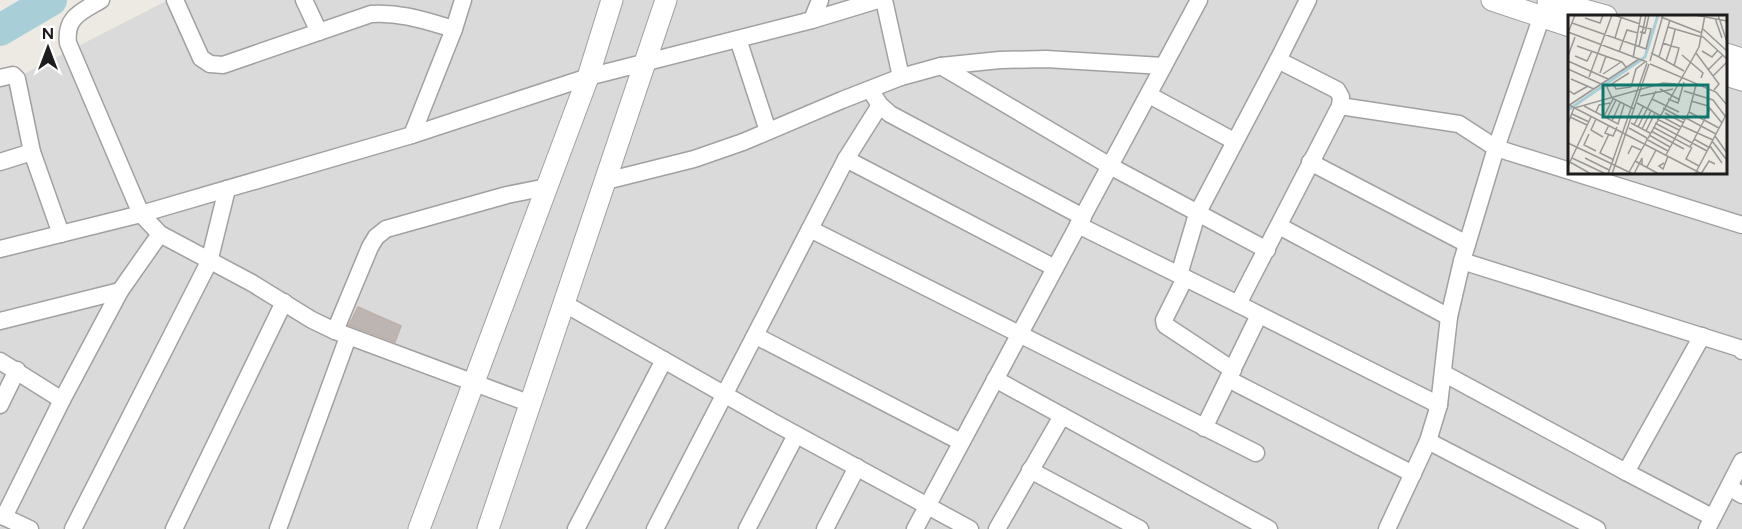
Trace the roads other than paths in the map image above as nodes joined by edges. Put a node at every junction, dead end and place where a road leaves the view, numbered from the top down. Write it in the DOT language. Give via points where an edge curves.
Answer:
graph roads {
  1 [pos="101,0"];
  2 [pos="175,0"];
  3 [pos="304,0"];
  4 [pos="463,0"];
  5 [pos="612,0"];
  6 [pos="666,0"];
  7 [pos="820,0"];
  8 [pos="878,0"];
  9 [pos="884,0"];
  10 [pos="1199,0"];
  11 [pos="1308,0"];
  12 [pos="1492,0"];
  13 [pos="1546,6"];
  14 [pos="373,7"];
  15 [pos="1600,15"];
  16 [pos="812,20"];
  17 [pos="1568,25"];
  18 [pos="454,29"];
  19 [pos="319,32"];
  20 [pos="738,39"];
  21 [pos="1727,55"];
  22 [pos="1742,59"];
  23 [pos="1278,60"];
  24 [pos="647,61"];
  25 [pos="941,66"];
  26 [pos="1163,66"];
  27 [pos="1727,76"];
  28 [pos="588,77"];
  29 [pos="901,77"];
  30 [pos="0,78"];
  31 [pos="1742,80"];
  32 [pos="1149,95"];
  33 [pos="875,97"];
  34 [pos="1340,106"];
  35 [pos="768,131"];
  36 [pos="412,135"];
  37 [pos="1234,141"];
  38 [pos="1496,148"];
  39 [pos="32,152"];
  40 [pos="846,159"];
  41 [pos="0,162"];
  42 [pos="1310,162"];
  43 [pos="1110,166"];
  44 [pos="1568,171"];
  45 [pos="1577,174"];
  46 [pos="606,181"];
  47 [pos="547,187"];
  48 [pos="227,189"];
  49 [pos="141,214"];
  50 [pos="1197,214"];
  51 [pos="1080,221"];
  52 [pos="1742,225"];
  53 [pos="1279,226"];
  54 [pos="810,230"];
  55 [pos="61,234"];
  56 [pos="160,234"];
  57 [pos="1467,244"];
  58 [pos="0,249"];
  59 [pos="1267,250"];
  60 [pos="1462,261"];
  61 [pos="209,262"];
  62 [pos="1055,268"];
  63 [pos="1182,277"];
  64 [pos="120,291"];
  65 [pos="284,302"];
  66 [pos="565,304"];
  67 [pos="1238,304"];
  68 [pos="1259,315"];
  69 [pos="1449,317"];
  70 [pos="0,321"];
  71 [pos="341,334"];
  72 [pos="1019,335"];
  73 [pos="756,336"];
  74 [pos="1702,336"];
  75 [pos="1741,346"];
  76 [pos="664,360"];
  77 [pos="0,361"];
  78 [pos="17,370"];
  79 [pos="1443,373"];
  80 [pos="1230,374"];
  81 [pos="995,379"];
  82 [pos="473,384"];
  83 [pos="726,395"];
  84 [pos="62,400"];
  85 [pos="531,404"];
  86 [pos="0,405"];
  87 [pos="1439,405"];
  88 [pos="1062,416"];
  89 [pos="1204,428"];
  90 [pos="796,435"];
  91 [pos="1428,441"];
  92 [pos="961,442"];
  93 [pos="1256,453"];
  94 [pos="1742,461"];
  95 [pos="857,467"];
  96 [pos="1030,470"];
  97 [pos="1626,472"];
  98 [pos="1413,474"];
  99 [pos="1735,491"];
  100 [pos="928,506"];
  101 [pos="2,516"];
  102 [pos="1710,523"];
  103 [pos="30,529"];
  104 [pos="73,529"];
  105 [pos="174,529"];
  106 [pos="278,529"];
  107 [pos="419,529"];
  108 [pos="488,529"];
  109 [pos="576,529"];
  110 [pos="655,529"];
  111 [pos="747,529"];
  112 [pos="825,529"];
  113 [pos="915,529"];
  114 [pos="970,529"];
  115 [pos="997,529"];
  116 [pos="1140,529"];
  117 [pos="1269,529"];
  118 [pos="1387,529"];
  119 [pos="1597,529"];
  1 -- 49 [label="street" via="70,22 68,44"];
  2 -- 19 [label="street" via="201,57 210,64 223,64"];
  3 -- 19 [label="street"];
  4 -- 18 [label="street"];
  5 -- 28 [label="street"];
  6 -- 24 [label="street"];
  7 -- 16 [label="street"];
  8 -- 16 [label="street"];
  9 -- 29 [label="street"];
  10 -- 26 [label="street"];
  11 -- 23 [label="street"];
  12 -- 13 [label="street"];
  13 -- 15 [label="street"];
  13 -- 17 [label="street"];
  13 -- 38 [label="street"];
  14 -- 18 [label="street"];
  14 -- 19 [label="street"];
  16 -- 20 [label="street"];
  18 -- 36 [label="street"];
  20 -- 24 [label="street"];
  20 -- 35 [label="street"];
  21 -- 22 [label="street"];
  23 -- 34 [label="street" via="1337,90"];
  23 -- 37 [label="street"];
  24 -- 28 [label="street"];
  24 -- 46 [label="street"];
  25 -- 26 [label="street" via="1046,59"];
  25 -- 29 [label="street"];
  25 -- 43 [label="street"];
  26 -- 32 [label="street"];
  27 -- 31 [label="street"];
  28 -- 36 [label="street"];
  28 -- 47 [label="street"];
  29 -- 33 [label="street"];
  30 -- 39 [label="street" via="13,75 17,79"];
  32 -- 37 [label="street"];
  32 -- 43 [label="street"];
  33 -- 35 [label="street" via="842,100"];
  33 -- 40 [label="street"];
  33 -- 51 [label="street" via="890,114"];
  34 -- 38 [label="street" via="1459,124"];
  34 -- 42 [label="street"];
  35 -- 46 [label="street" via="694,159"];
  36 -- 48 [label="street"];
  37 -- 50 [label="street"];
  38 -- 44 [label="street"];
  38 -- 57 [label="street"];
  39 -- 41 [label="street"];
  39 -- 55 [label="street"];
  40 -- 54 [label="street"];
  40 -- 62 [label="street"];
  42 -- 53 [label="street"];
  42 -- 57 [label="street"];
  43 -- 50 [label="street"];
  43 -- 51 [label="street"];
  45 -- 52 [label="street"];
  46 -- 66 [label="street"];
  47 -- 71 [label="street" via="386,229 370,247"];
  47 -- 82 [label="street"];
  48 -- 49 [label="street"];
  48 -- 61 [label="street"];
  49 -- 55 [label="street"];
  49 -- 56 [label="street"];
  50 -- 59 [label="street"];
  50 -- 63 [label="street"];
  51 -- 62 [label="street"];
  51 -- 63 [label="street"];
  53 -- 59 [label="street"];
  53 -- 69 [label="street"];
  54 -- 72 [label="street"];
  54 -- 73 [label="street"];
  55 -- 58 [label="street"];
  56 -- 61 [label="street"];
  56 -- 64 [label="street"];
  57 -- 60 [label="street"];
  59 -- 67 [label="street"];
  60 -- 69 [label="street"];
  60 -- 74 [label="street"];
  61 -- 65 [label="street"];
  61 -- 104 [label="street"];
  62 -- 72 [label="street"];
  63 -- 67 [label="street"];
  63 -- 80 [label="street" via="1165,325"];
  64 -- 70 [label="street"];
  64 -- 84 [label="street"];
  65 -- 71 [label="street"];
  65 -- 105 [label="street"];
  66 -- 76 [label="street"];
  66 -- 85 [label="street"];
  67 -- 68 [label="street"];
  68 -- 80 [label="street"];
  68 -- 87 [label="street"];
  69 -- 79 [label="street"];
  71 -- 82 [label="street"];
  71 -- 106 [label="street"];
  72 -- 81 [label="street"];
  72 -- 89 [label="street"];
  73 -- 83 [label="street"];
  73 -- 92 [label="street"];
  74 -- 75 [label="street"];
  74 -- 97 [label="street"];
  76 -- 83 [label="street"];
  76 -- 109 [label="street"];
  77 -- 78 [label="street"];
  78 -- 84 [label="street"];
  78 -- 86 [label="street"];
  79 -- 87 [label="street"];
  79 -- 97 [label="street"];
  80 -- 89 [label="street"];
  80 -- 98 [label="street"];
  81 -- 88 [label="street"];
  81 -- 92 [label="street"];
  82 -- 85 [label="street"];
  82 -- 107 [label="street"];
  83 -- 90 [label="street"];
  83 -- 110 [label="street"];
  84 -- 101 [label="street"];
  85 -- 108 [label="street"];
  87 -- 91 [label="street"];
  88 -- 96 [label="street"];
  88 -- 117 [label="street"];
  89 -- 93 [label="street"];
  90 -- 95 [label="street"];
  90 -- 111 [label="street"];
  91 -- 98 [label="street"];
  91 -- 119 [label="street"];
  92 -- 100 [label="street"];
  94 -- 99 [label="street"];
  95 -- 100 [label="street"];
  95 -- 112 [label="street"];
  96 -- 115 [label="street"];
  96 -- 116 [label="street"];
  97 -- 102 [label="street"];
  98 -- 118 [label="street"];
  99 -- 102 [label="street"];
  100 -- 113 [label="street"];
  100 -- 114 [label="street"];
  101 -- 103 [label="street"];
}
